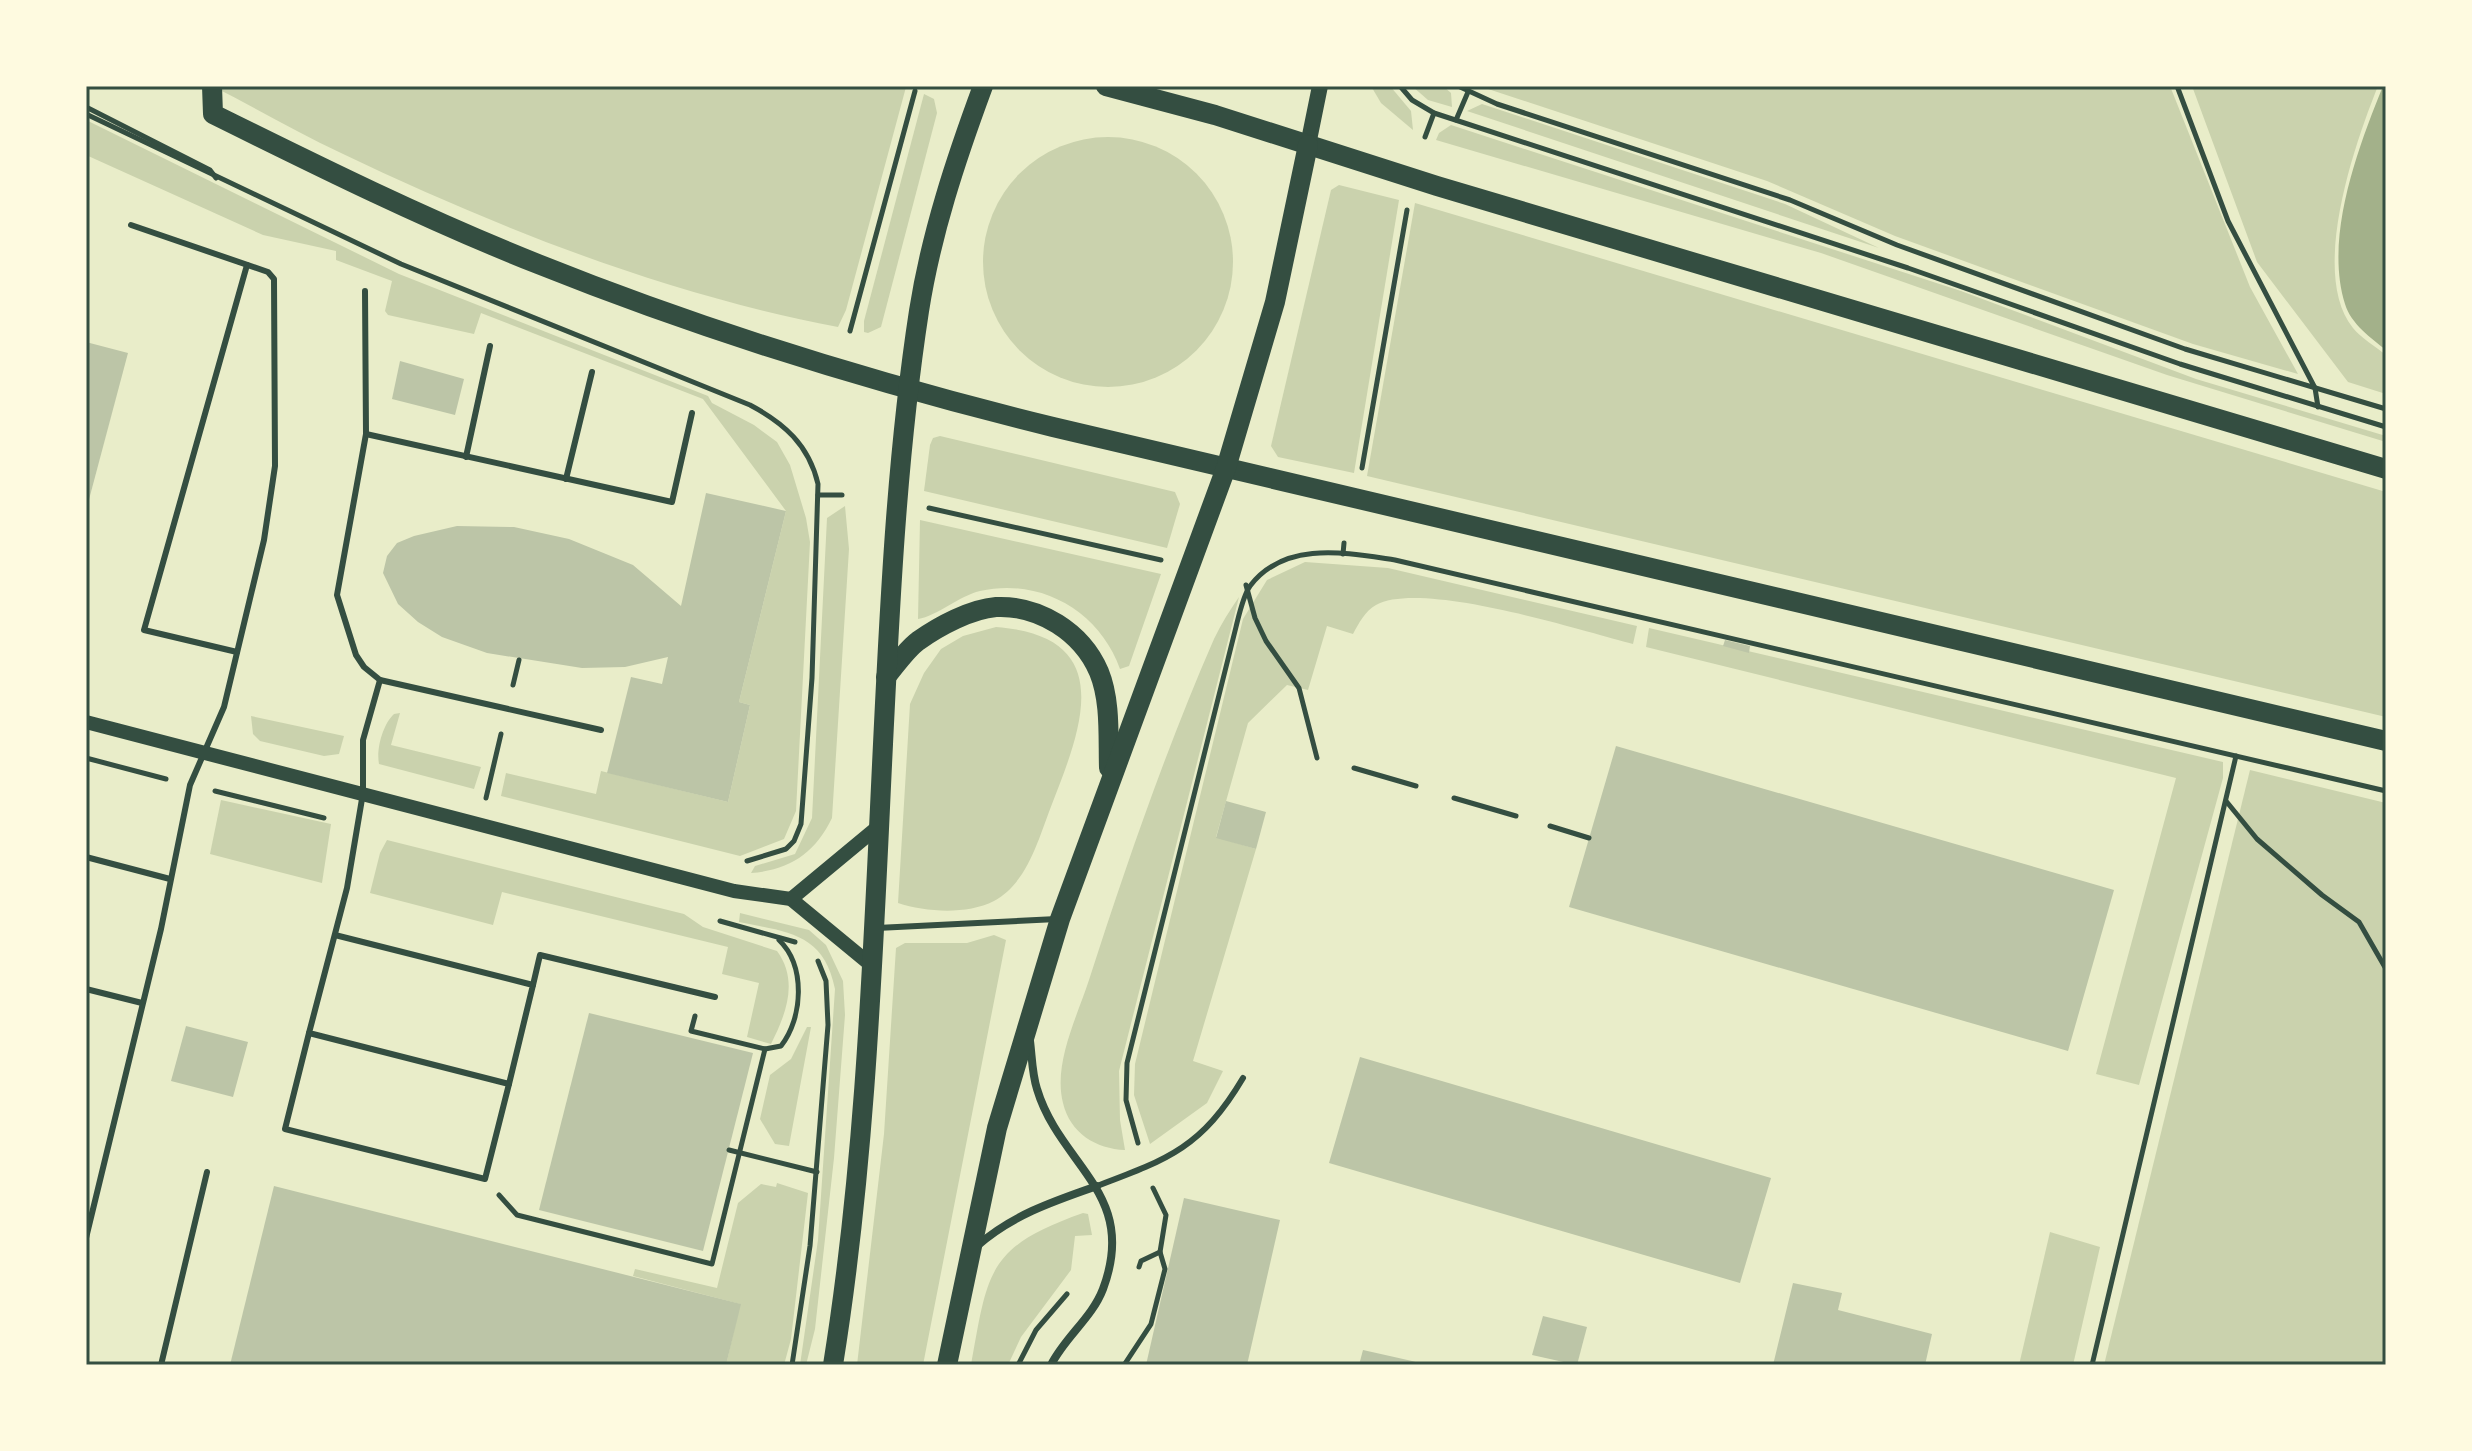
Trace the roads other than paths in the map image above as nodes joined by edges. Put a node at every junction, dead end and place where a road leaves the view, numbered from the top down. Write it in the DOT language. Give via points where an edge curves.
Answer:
graph roads {
  1 [pos="212,86"];
  2 [pos="983,86"];
  3 [pos="1106,86"];
  4 [pos="1320,86"];
  5 [pos="1308,145"];
  6 [pos="131,225"];
  7 [pos="247,265"];
  8 [pos="365,291"];
  9 [pos="490,346"];
  10 [pos="592,372"];
  11 [pos="910,389"];
  12 [pos="692,413"];
  13 [pos="366,434"];
  14 [pos="466,457"];
  15 [pos="1226,468"];
  16 [pos="2386,469"];
  17 [pos="566,479"];
  18 [pos="237,652"];
  19 [pos="886,677"];
  20 [pos="380,680"];
  21 [pos="86,722"];
  22 [pos="601,730"];
  23 [pos="2386,741"];
  24 [pos="202,751"];
  25 [pos="1109,781"];
  26 [pos="363,793"];
  27 [pos="879,826"];
  28 [pos="86,857"];
  29 [pos="170,879"];
  30 [pos="791,899"];
  31 [pos="1060,919"];
  32 [pos="873,928"];
  33 [pos="335,935"];
  34 [pos="871,965"];
  35 [pos="533,985"];
  36 [pos="86,989"];
  37 [pos="715,997"];
  38 [pos="142,1003"];
  39 [pos="1027,1023"];
  40 [pos="309,1033"];
  41 [pos="1243,1078"];
  42 [pos="509,1084"];
  43 [pos="207,1172"];
  44 [pos="1097,1186"];
  45 [pos="86,1238"];
  46 [pos="967,1255"];
  47 [pos="161,1365"];
  48 [pos="833,1365"];
  49 [pos="947,1365"];
  50 [pos="1051,1365"];
  1 -- 11 [label="main road" via="213,114 377,195 537,264 708,327"];
  2 -- 11 [label="main road" via="937,230 919,309"];
  3 -- 5 [label="main road"];
  4 -- 5 [label="main road"];
  5 -- 15 [label="main road" via="1275,302"];
  5 -- 16 [label="main road"];
  6 -- 7 [label="lane"];
  7 -- 18 [label="lane" via="268,272 276,288 275,466 264,540"];
  7 -- 18 [label="lane" via="144,630"];
  8 -- 13 [label="lane"];
  9 -- 14 [label="lane"];
  10 -- 17 [label="lane"];
  11 -- 15 [label="main road"];
  11 -- 19 [label="main road"];
  12 -- 17 [label="lane" via="672,502"];
  13 -- 14 [label="lane"];
  13 -- 20 [label="lane" via="337,595 356,655"];
  14 -- 17 [label="lane"];
  15 -- 23 [label="main road"];
  15 -- 25 [label="main road"];
  18 -- 24 [label="lane" via="224,707"];
  19 -- 25 [label="main road" via="916,642 970,614 996,607 1052,619 1079,641 1099,672 1108,719"];
  19 -- 27 [label="main road"];
  20 -- 22 [label="lane"];
  20 -- 26 [label="lane" via="363,740"];
  21 -- 24 [label="street"];
  24 -- 26 [label="street"];
  24 -- 29 [label="lane"];
  25 -- 31 [label="main road"];
  26 -- 30 [label="street" via="734,891"];
  26 -- 33 [label="lane"];
  27 -- 30 [label="street"];
  27 -- 32 [label="main road"];
  28 -- 29 [label="lane"];
  29 -- 38 [label="lane"];
  30 -- 34 [label="street"];
  31 -- 32 [label="lane"];
  31 -- 39 [label="main road"];
  32 -- 34 [label="main road"];
  33 -- 35 [label="lane"];
  33 -- 40 [label="lane"];
  34 -- 48 [label="main road" via="846,1288"];
  35 -- 37 [label="lane" via="540,955"];
  35 -- 42 [label="lane"];
  36 -- 38 [label="lane"];
  38 -- 45 [label="lane"];
  39 -- 44 [label="street" via="1037,1090 1054,1125"];
  39 -- 46 [label="main road"];
  40 -- 42 [label="lane"];
  40 -- 42 [label="lane" via="285,1129 485,1179"];
  41 -- 44 [label="lane" via="1205,1132 1162,1160"];
  43 -- 47 [label="lane"];
  44 -- 46 [label="street" via="997,1228"];
  44 -- 50 [label="street" via="1113,1257 1102,1292"];
  46 -- 49 [label="main road"];
}
